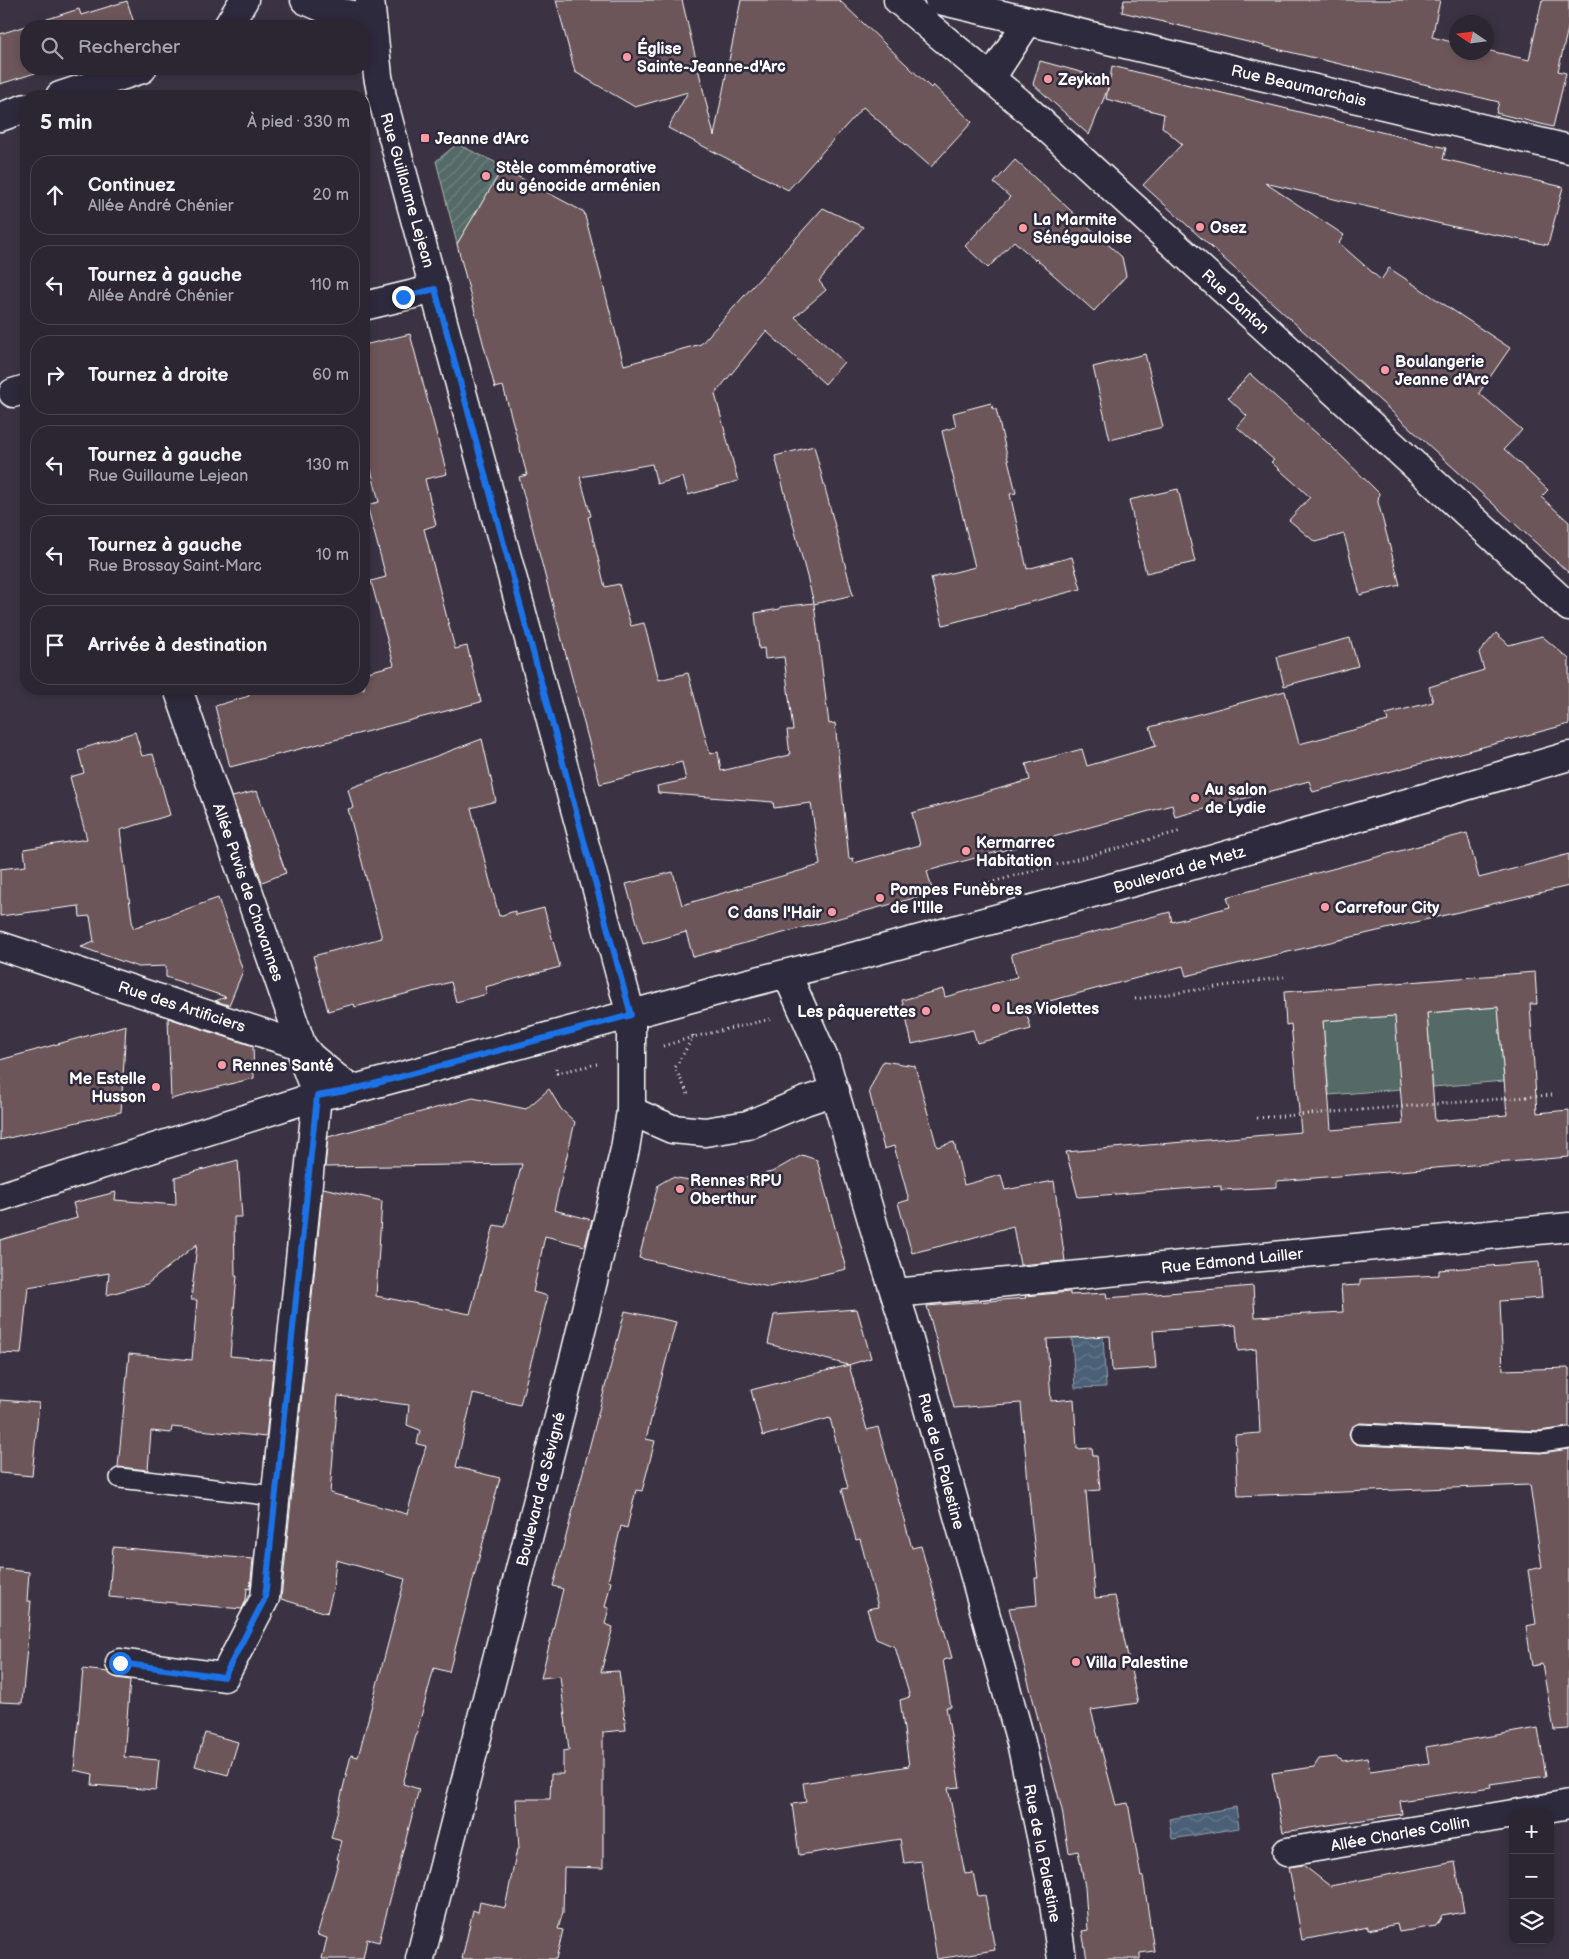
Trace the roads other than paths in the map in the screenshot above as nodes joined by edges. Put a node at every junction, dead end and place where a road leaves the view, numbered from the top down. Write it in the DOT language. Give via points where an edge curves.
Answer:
graph roads {
  1 [pos="244,0"];
  2 [pos="305,0"];
  3 [pos="898,0"];
  4 [pos="939,0"];
  5 [pos="371,9"];
  6 [pos="232,20"];
  7 [pos="1028,21"];
  8 [pos="124,75"];
  9 [pos="991,78"];
  10 [pos="78,90"];
  11 [pos="20,110"];
  12 [pos="0,117"];
  13 [pos="1569,149"];
  14 [pos="435,289"];
  15 [pos="370,305"];
  16 [pos="1569,607"];
  17 [pos="180,695"];
  18 [pos="1569,756"];
  19 [pos="0,946"];
  20 [pos="787,974"];
  21 [pos="631,1015"];
  22 [pos="302,1046"];
  23 [pos="351,1090"];
  24 [pos="835,1091"];
  25 [pos="317,1096"];
  26 [pos="631,1111"];
  27 [pos="0,1197"];
  28 [pos="1569,1227"];
  29 [pos="895,1293"];
  30 [pos="1360,1434"];
  31 [pos="1569,1438"];
  32 [pos="120,1478"];
  33 [pos="275,1496"];
  34 [pos="120,1663"];
  35 [pos="1569,1804"];
  36 [pos="1542,1809"];
  37 [pos="1509,1815"];
  38 [pos="1288,1852"];
  39 [pos="420,1959"];
  40 [pos="1062,1959"];
  1 -- 6 [label="street"];
  2 -- 5 [label="street" via="332,11"];
  3 -- 9 [label="street, Rue Danton"];
  4 -- 7 [label="street, Rue Beaumarchais"];
  5 -- 14 [label="street, Rue Guillaume Lejean" via="382,97"];
  7 -- 9 [label="street"];
  7 -- 13 [label="street, Rue Beaumarchais"];
  8 -- 10 [label="street"];
  9 -- 16 [label="street, Rue Danton"];
  11 -- 12 [label="street"];
  14 -- 15 [label="street"];
  14 -- 21 [label="street, Rue Guillaume Lejean"];
  17 -- 22 [label="street, Allée Puvis de Chavannes"];
  18 -- 20 [label="street, Boulevard de Metz" via="1152,877"];
  19 -- 22 [label="street, Rue des Artificiers"];
  20 -- 21 [label="street, Boulevard de Metz"];
  20 -- 24 [label="street, Rue de la Palestine"];
  21 -- 23 [label="street, Boulevard de Metz"];
  21 -- 26 [label="street, Boulevard de Sévigné"];
  22 -- 23 [label="street, Rue des Artificiers"];
  22 -- 25 [label="street, Allée Puvis de Chavannes" via="303,1059"];
  23 -- 25 [label="street, Boulevard de Metz"];
  24 -- 26 [label="street" via="748,1125 705,1132 672,1129"];
  24 -- 29 [label="street, Rue de la Palestine"];
  25 -- 27 [label="street, Boulevard de Metz"];
  25 -- 33 [label="street"];
  26 -- 39 [label="street, Boulevard de Sévigné" via="626,1149 575,1355"];
  28 -- 29 [label="street, Rue Edmond Lailler"];
  29 -- 40 [label="street, Rue de la Palestine" via="1021,1742 1051,1883"];
  30 -- 31 [label="lane" via="1540,1442"];
  32 -- 33 [label="lane"];
  33 -- 34 [label="street" via="265,1598 224,1677"];
  35 -- 36 [label="street"];
  37 -- 38 [label="street, Allée Charles Collin"];
}
